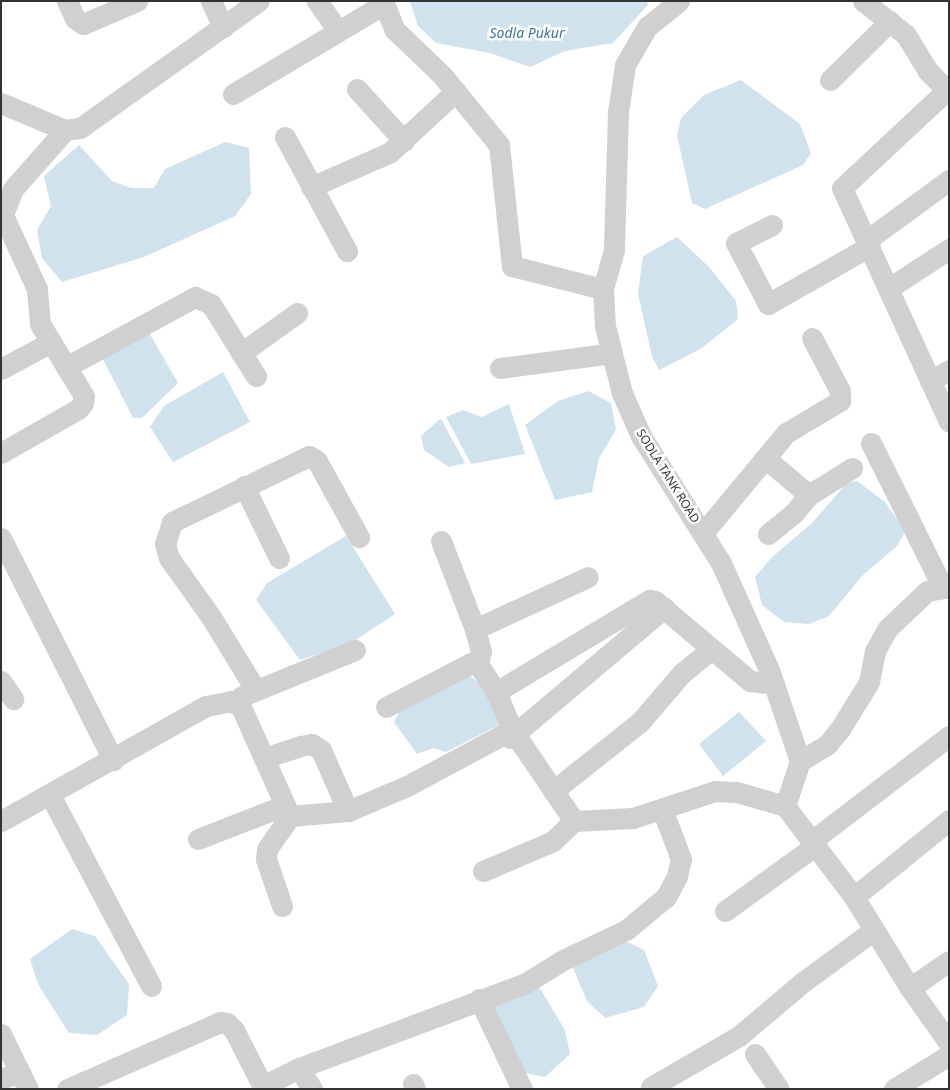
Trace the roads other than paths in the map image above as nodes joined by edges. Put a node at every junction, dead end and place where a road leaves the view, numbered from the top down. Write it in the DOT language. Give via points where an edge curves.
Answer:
graph roads {
  1 [pos="67,1"];
  2 [pos="137,1"];
  3 [pos="211,1"];
  4 [pos="260,1"];
  5 [pos="317,1"];
  6 [pos="679,1"];
  7 [pos="863,1"];
  8 [pos="383,3"];
  9 [pos="890,21"];
  10 [pos="223,27"];
  11 [pos="338,31"];
  12 [pos="830,80"];
  13 [pos="357,89"];
  14 [pos="456,91"];
  15 [pos="947,91"];
  16 [pos="233,94"];
  17 [pos="1,103"];
  18 [pos="65,130"];
  19 [pos="285,137"];
  20 [pos="404,141"];
  21 [pos="949,180"];
  22 [pos="311,187"];
  23 [pos="772,225"];
  24 [pos="868,243"];
  25 [pos="949,249"];
  26 [pos="347,251"];
  27 [pos="889,288"];
  28 [pos="603,289"];
  29 [pos="297,313"];
  30 [pos="812,338"];
  31 [pos="51,342"];
  32 [pos="612,352"];
  33 [pos="241,353"];
  34 [pos="66,366"];
  35 [pos="500,368"];
  36 [pos="1,370"];
  37 [pos="949,370"];
  38 [pos="256,376"];
  39 [pos="930,381"];
  40 [pos="949,422"];
  41 [pos="871,443"];
  42 [pos="1,453"];
  43 [pos="765,458"];
  44 [pos="852,468"];
  45 [pos="244,486"];
  46 [pos="809,495"];
  47 [pos="703,533"];
  48 [pos="768,534"];
  49 [pos="359,537"];
  50 [pos="1,538"];
  51 [pos="441,542"];
  52 [pos="279,558"];
  53 [pos="588,577"];
  54 [pos="946,588"];
  55 [pos="664,608"];
  56 [pos="475,629"];
  57 [pos="712,649"];
  58 [pos="355,650"];
  59 [pos="478,664"];
  60 [pos="1,681"];
  61 [pos="774,684"];
  62 [pos="255,689"];
  63 [pos="496,692"];
  64 [pos="13,699"];
  65 [pos="232,701"];
  66 [pos="386,707"];
  67 [pos="512,736"];
  68 [pos="949,736"];
  69 [pos="264,758"];
  70 [pos="113,760"];
  71 [pos="800,761"];
  72 [pos="553,791"];
  73 [pos="50,795"];
  74 [pos="784,806"];
  75 [pos="662,809"];
  76 [pos="287,811"];
  77 [pos="348,811"];
  78 [pos="949,820"];
  79 [pos="1,821"];
  80 [pos="574,821"];
  81 [pos="198,839"];
  82 [pos="815,843"];
  83 [pos="483,871"];
  84 [pos="854,897"];
  85 [pos="282,906"];
  86 [pos="725,911"];
  87 [pos="874,930"];
  88 [pos="949,961"];
  89 [pos="151,986"];
  90 [pos="910,988"];
  91 [pos="480,998"];
  92 [pos="1,1034"];
  93 [pos="949,1043"];
  94 [pos="755,1054"];
  95 [pos="949,1055"];
  96 [pos="299,1068"];
  97 [pos="16,1080"];
  98 [pos="515,1086"];
  99 [pos="263,1087"];
  100 [pos="651,1087"];
  101 [pos="67,1089"];
  102 [pos="312,1089"];
  103 [pos="779,1089"];
  104 [pos="894,1089"];
  1 -- 2 [label="street" via="75,18 83,24"];
  3 -- 10 [label="street"];
  4 -- 10 [label="street"];
  5 -- 11 [label="street"];
  6 -- 28 [label="street, SODLA TANK ROAD" via="647,27 625,66 618,112 614,250"];
  7 -- 9 [label="street"];
  8 -- 11 [label="street"];
  8 -- 14 [label="street" via="395,30"];
  9 -- 12 [label="street"];
  9 -- 15 [label="street" via="906,35 928,71"];
  10 -- 18 [label="street" via="95,120 80,128"];
  11 -- 16 [label="street"];
  13 -- 20 [label="street"];
  14 -- 20 [label="street"];
  14 -- 28 [label="street" via="500,145 512,266"];
  15 -- 24 [label="street" via="842,188"];
  17 -- 18 [label="street"];
  18 -- 31 [label="street" via="13,189 3,215 37,289 40,324"];
  19 -- 22 [label="street"];
  20 -- 22 [label="street" via="367,164"];
  21 -- 24 [label="street"];
  22 -- 26 [label="street"];
  23 -- 24 [label="street" via="736,243 768,304"];
  24 -- 27 [label="street"];
  25 -- 27 [label="street"];
  27 -- 39 [label="street"];
  28 -- 32 [label="street, SODLA TANK ROAD"];
  29 -- 33 [label="street"];
  30 -- 43 [label="street" via="840,391 840,401 786,433"];
  31 -- 34 [label="street"];
  31 -- 36 [label="street"];
  32 -- 35 [label="street"];
  32 -- 47 [label="street, SODLA TANK ROAD" via="622,393 641,436"];
  33 -- 34 [label="street" via="211,304 195,297"];
  33 -- 38 [label="street"];
  34 -- 42 [label="street" via="84,396 83,403 78,409"];
  37 -- 39 [label="street"];
  39 -- 40 [label="street"];
  41 -- 54 [label="street"];
  43 -- 46 [label="street"];
  43 -- 47 [label="street"];
  44 -- 46 [label="street"];
  45 -- 49 [label="street" via="309,456 317,461"];
  45 -- 52 [label="street"];
  45 -- 62 [label="street" via="172,522 165,544 169,558 211,617"];
  46 -- 48 [label="street" via="793,514"];
  47 -- 61 [label="street, SODLA TANK ROAD" via="741,606"];
  50 -- 70 [label="street"];
  51 -- 56 [label="street"];
  53 -- 56 [label="street"];
  54 -- 71 [label="street" via="927,591 879,638 868,682 855,706 827,745"];
  55 -- 57 [label="street"];
  55 -- 63 [label="street" via="655,601 644,601"];
  55 -- 67 [label="street"];
  56 -- 59 [label="street" via="481,651"];
  57 -- 61 [label="street" via="750,681"];
  57 -- 72 [label="street" via="676,680 640,722"];
  58 -- 62 [label="street"];
  59 -- 63 [label="street"];
  59 -- 66 [label="street" via="471,664"];
  60 -- 64 [label="street"];
  61 -- 71 [label="street, SODLA TANK ROAD"];
  62 -- 65 [label="street"];
  63 -- 67 [label="street"];
  65 -- 69 [label="street" via="241,707"];
  65 -- 70 [label="street" via="206,706"];
  67 -- 72 [label="street"];
  67 -- 77 [label="street" via="502,735 407,786"];
  68 -- 82 [label="street"];
  69 -- 76 [label="street"];
  69 -- 77 [label="street" via="312,744 321,750"];
  70 -- 73 [label="street"];
  71 -- 74 [label="street"];
  72 -- 80 [label="street"];
  73 -- 79 [label="street"];
  73 -- 89 [label="street"];
  74 -- 75 [label="street" via="737,792 715,791"];
  74 -- 82 [label="street"];
  75 -- 80 [label="street" via="633,818"];
  75 -- 91 [label="street" via="681,860 666,898 626,930 563,960 524,984"];
  76 -- 77 [label="street"];
  76 -- 81 [label="street"];
  76 -- 85 [label="street" via="267,849 266,859"];
  78 -- 84 [label="street"];
  80 -- 83 [label="street" via="553,841"];
  82 -- 84 [label="street"];
  82 -- 86 [label="street"];
  84 -- 87 [label="street"];
  87 -- 90 [label="street"];
  87 -- 100 [label="street" via="803,982 739,1036"];
  88 -- 90 [label="street"];
  90 -- 93 [label="street"];
  91 -- 96 [label="street"];
  91 -- 98 [label="street"];
  92 -- 97 [label="street"];
  94 -- 103 [label="street"];
  95 -- 104 [label="street"];
  96 -- 99 [label="street"];
  96 -- 102 [label="street"];
  99 -- 101 [label="street" via="234,1030 227,1023 220,1022"];
}
